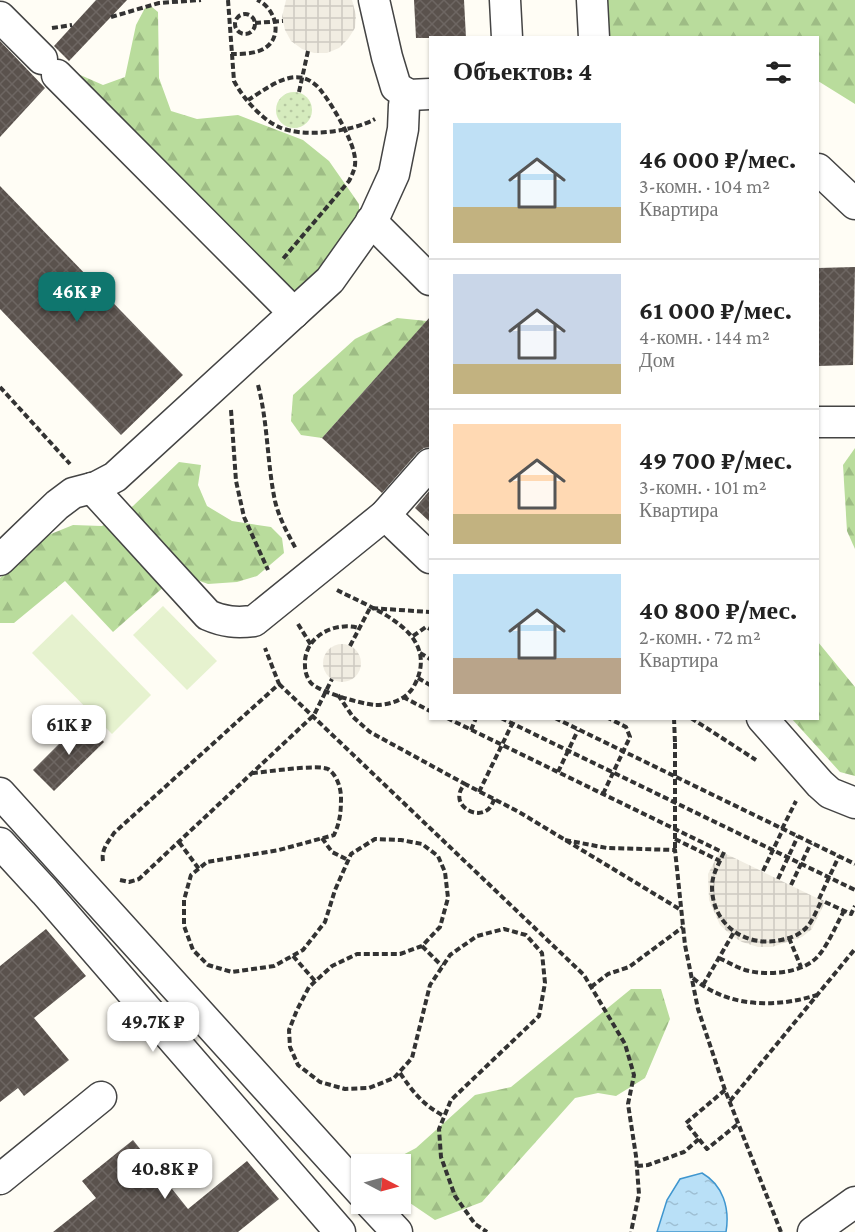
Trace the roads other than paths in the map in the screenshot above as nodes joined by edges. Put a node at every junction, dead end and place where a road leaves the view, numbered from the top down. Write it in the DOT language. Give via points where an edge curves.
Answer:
graph roads {
  1 [pos="374,0"];
  2 [pos="506,0"];
  3 [pos="592,0"];
  4 [pos="0,17"];
  5 [pos="507,36"];
  6 [pos="594,36"];
  7 [pos="415,98"];
  8 [pos="819,170"];
  9 [pos="855,204"];
  10 [pos="371,221"];
  11 [pos="429,279"];
  12 [pos="294,313"];
  13 [pos="819,422"];
  14 [pos="855,422"];
  15 [pos="429,465"];
  16 [pos="92,488"];
  17 [pos="385,515"];
  18 [pos="429,557"];
  19 [pos="0,560"];
  20 [pos="764,720"];
  21 [pos="0,793"];
  22 [pos="855,803"];
  23 [pos="0,843"];
  24 [pos="101,1097"];
  25 [pos="0,1179"];
  26 [pos="351,1181"];
  27 [pos="855,1202"];
  28 [pos="380,1214"];
  29 [pos="340,1232"];
  30 [pos="397,1232"];
  31 [pos="813,1232"];
  1 -- 7 [label="street" via="396,87"];
  2 -- 5 [label="street"];
  3 -- 6 [label="street"];
  4 -- 12 [label="street"];
  7 -- 10 [label="street" via="403,129 394,174"];
  8 -- 9 [label="street"];
  10 -- 11 [label="street"];
  10 -- 12 [label="street" via="330,280"];
  12 -- 16 [label="street" via="115,477"];
  13 -- 14 [label="street"];
  15 -- 17 [label="street"];
  16 -- 17 [label="street" via="208,615 230,622 254,621"];
  16 -- 19 [label="street" via="73,493 57,505"];
  17 -- 18 [label="street"];
  20 -- 22 [label="street" via="819,784"];
  21 -- 26 [label="street"];
  23 -- 29 [label="street"];
  24 -- 25 [label="street"];
  27 -- 31 [label="street"];
  28 -- 30 [label="street"];
}
